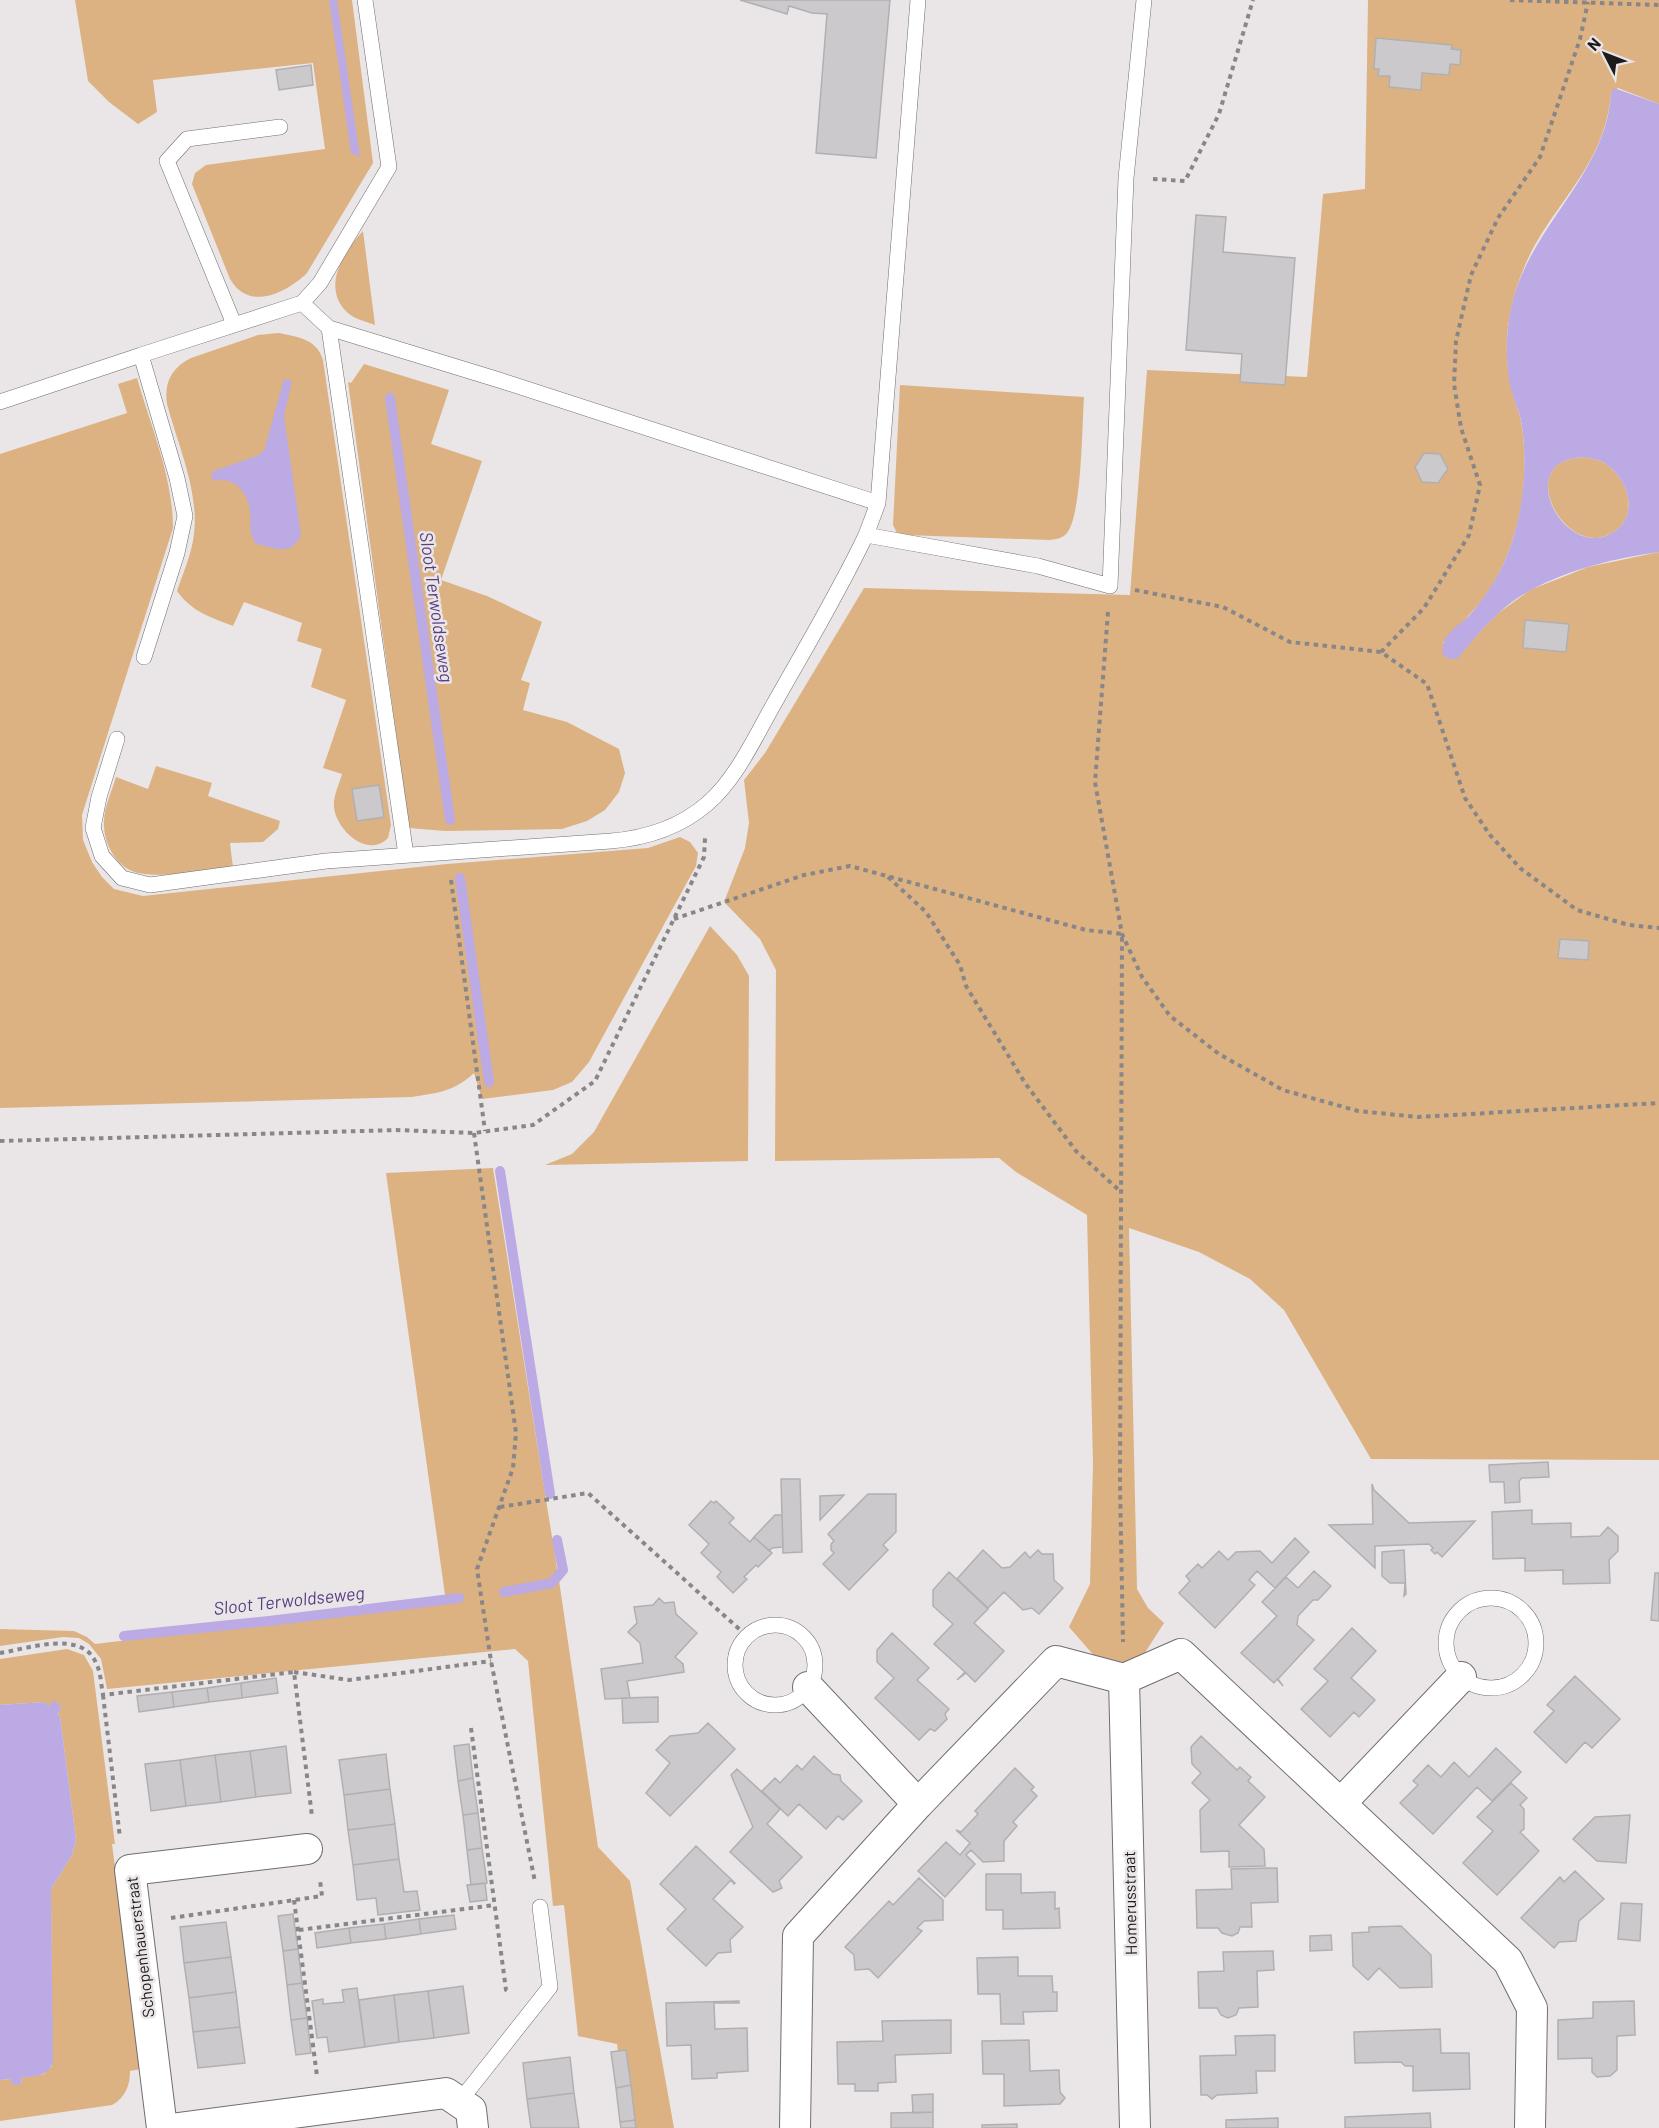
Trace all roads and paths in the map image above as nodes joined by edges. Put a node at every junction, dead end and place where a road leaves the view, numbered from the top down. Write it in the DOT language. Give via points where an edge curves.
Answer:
graph roads {
  1 [pos="365,0"];
  2 [pos="918,0"];
  3 [pos="1144,0"];
  4 [pos="1253,0"];
  5 [pos="1510,0"];
  6 [pos="1588,2"];
  7 [pos="1659,5"];
  8 [pos="280,127"];
  9 [pos="1126,178"];
  10 [pos="302,303"];
  11 [pos="234,324"];
  12 [pos="329,328"];
  13 [pos="141,356"];
  14 [pos="0,402"];
  15 [pos="878,503"];
  16 [pos="866,535"];
  17 [pos="1110,586"];
  18 [pos="1381,652"];
  19 [pos="144,657"];
  20 [pos="117,739"];
  21 [pos="708,804"];
  22 [pos="447,852"];
  23 [pos="406,855"];
  24 [pos="888,876"];
  25 [pos="674,919"];
  26 [pos="1659,928"];
  27 [pos="1122,934"];
  28 [pos="1659,1103"];
  29 [pos="485,1131"];
  30 [pos="474,1133"];
  31 [pos="0,1141"];
  32 [pos="1120,1191"];
  33 [pos="499,1507"];
  34 [pos="747,1636"];
  35 [pos="0,1653"];
  36 [pos="491,1661"];
  37 [pos="294,1672"];
  38 [pos="1461,1677"];
  39 [pos="1124,1678"];
  40 [pos="808,1687"];
  41 [pos="103,1695"];
  42 [pos="471,1728"];
  43 [pos="1341,1803"];
  44 [pos="918,1804"];
  45 [pos="310,1837"];
  46 [pos="130,1869"];
  47 [pos="320,1877"];
  48 [pos="294,1900"];
  49 [pos="495,1905"];
  50 [pos="540,1907"];
  51 [pos="136,1923"];
  52 [pos="299,1930"];
  53 [pos="530,2012"];
  54 [pos="459,2102"];
  55 [pos="322,2109"];
  56 [pos="162,2128"];
  57 [pos="178,2128"];
  58 [pos="473,2128"];
  59 [pos="795,2128"];
  60 [pos="1135,2128"];
  61 [pos="1530,2128"];
  1 -- 10 [label="lane" via="388,167 320,283"];
  2 -- 15 [label="lane"];
  3 -- 9 [label="lane"];
  4 -- 9 [label="path" via="1219,114 1185,181"];
  5 -- 6 [label="path"];
  6 -- 7 [label="path"];
  6 -- 18 [label="path" via="1580,39 1540,157 1498,218 1475,266 1456,340 1454,384 1461,428 1480,485 1469,535 1424,608"];
  8 -- 11 [label="lane" via="187,139 167,161"];
  9 -- 17 [label="lane"];
  10 -- 11 [label="lane"];
  10 -- 12 [label="lane"];
  11 -- 13 [label="lane"];
  12 -- 15 [label="lane"];
  12 -- 23 [label="lane"];
  13 -- 14 [label="lane"];
  13 -- 19 [label="lane" via="185,516"];
  15 -- 16 [label="lane"];
  16 -- 17 [label="lane" via="1038,566"];
  16 -- 21 [label="lane" via="740,763"];
  17 -- 18 [label="path" via="1223,607 1290,642"];
  17 -- 27 [label="path" via="1095,782"];
  18 -- 26 [label="path" via="1427,684 1465,798 1490,835 1520,868 1577,910 1629,925"];
  20 -- 23 [label="lane" via="93,828 102,856 122,878 150,885 326,861"];
  21 -- 22 [label="lane" via="664,831 637,838"];
  21 -- 25 [label="path" via="704,857"];
  22 -- 23 [label="lane"];
  22 -- 29 [label="path"];
  24 -- 25 [label="path" via="850,866 804,875"];
  24 -- 27 [label="path" via="1086,930"];
  24 -- 32 [label="path" via="926,912 1025,1083 1076,1151"];
  25 -- 29 [label="path" via="595,1081 533,1125"];
  27 -- 28 [label="path" via="1142,977 1170,1016 1219,1054 1282,1090 1358,1111 1418,1117"];
  27 -- 32 [label="path"];
  29 -- 30 [label="path"];
  30 -- 31 [label="path" via="396,1130"];
  30 -- 33 [label="path" via="516,1433 513,1468"];
  32 -- 39 [label="path"];
  33 -- 34 [label="path" via="588,1493"];
  33 -- 36 [label="path" via="477,1569"];
  34 -- 40 [label="lane" via="755,1629 774,1624 797,1631 812,1649 815,1662"];
  34 -- 40 [label="lane" via="734,1660 742,1689 768,1705 798,1698"];
  35 -- 41 [label="path" via="60,1643 78,1645 96,1662"];
  36 -- 37 [label="path" via="349,1680"];
  36 -- 50 [label="path"];
  37 -- 41 [label="path"];
  37 -- 45 [label="path"];
  38 -- 38 [label="lane" via="1482,1688 1500,1688 1526,1672 1534,1658 1536,1642 1535,1631 1523,1611 1509,1601 1492,1597 1461,1608 1450,1622 1445,1638 1446,1655"];
  38 -- 43 [label="street"];
  39 -- 43 [label="street" via="1181,1654"];
  39 -- 44 [label="street" via="1056,1661"];
  39 -- 60 [label="street, Homerusstraat"];
  40 -- 44 [label="street"];
  41 -- 46 [label="path" via="121,1848"];
  42 -- 49 [label="path"];
  43 -- 61 [label="street" via="1508,1961 1532,2008"];
  44 -- 59 [label="street" via="798,1936"];
  45 -- 46 [label="street, Schopenhauerstraat"];
  46 -- 51 [label="street, Schopenhauerstraat"];
  47 -- 48 [label="path" via="322,1896"];
  48 -- 51 [label="path"];
  48 -- 52 [label="path"];
  49 -- 52 [label="path"];
  49 -- 53 [label="path" via="506,1990"];
  50 -- 53 [label="lane" via="549,1987"];
  51 -- 56 [label="street, Schopenhauerstraat"];
  52 -- 55 [label="path"];
  53 -- 54 [label="lane"];
  54 -- 55 [label="street" via="446,2093"];
  54 -- 58 [label="street" via="471,2110"];
  55 -- 57 [label="street"];
}
